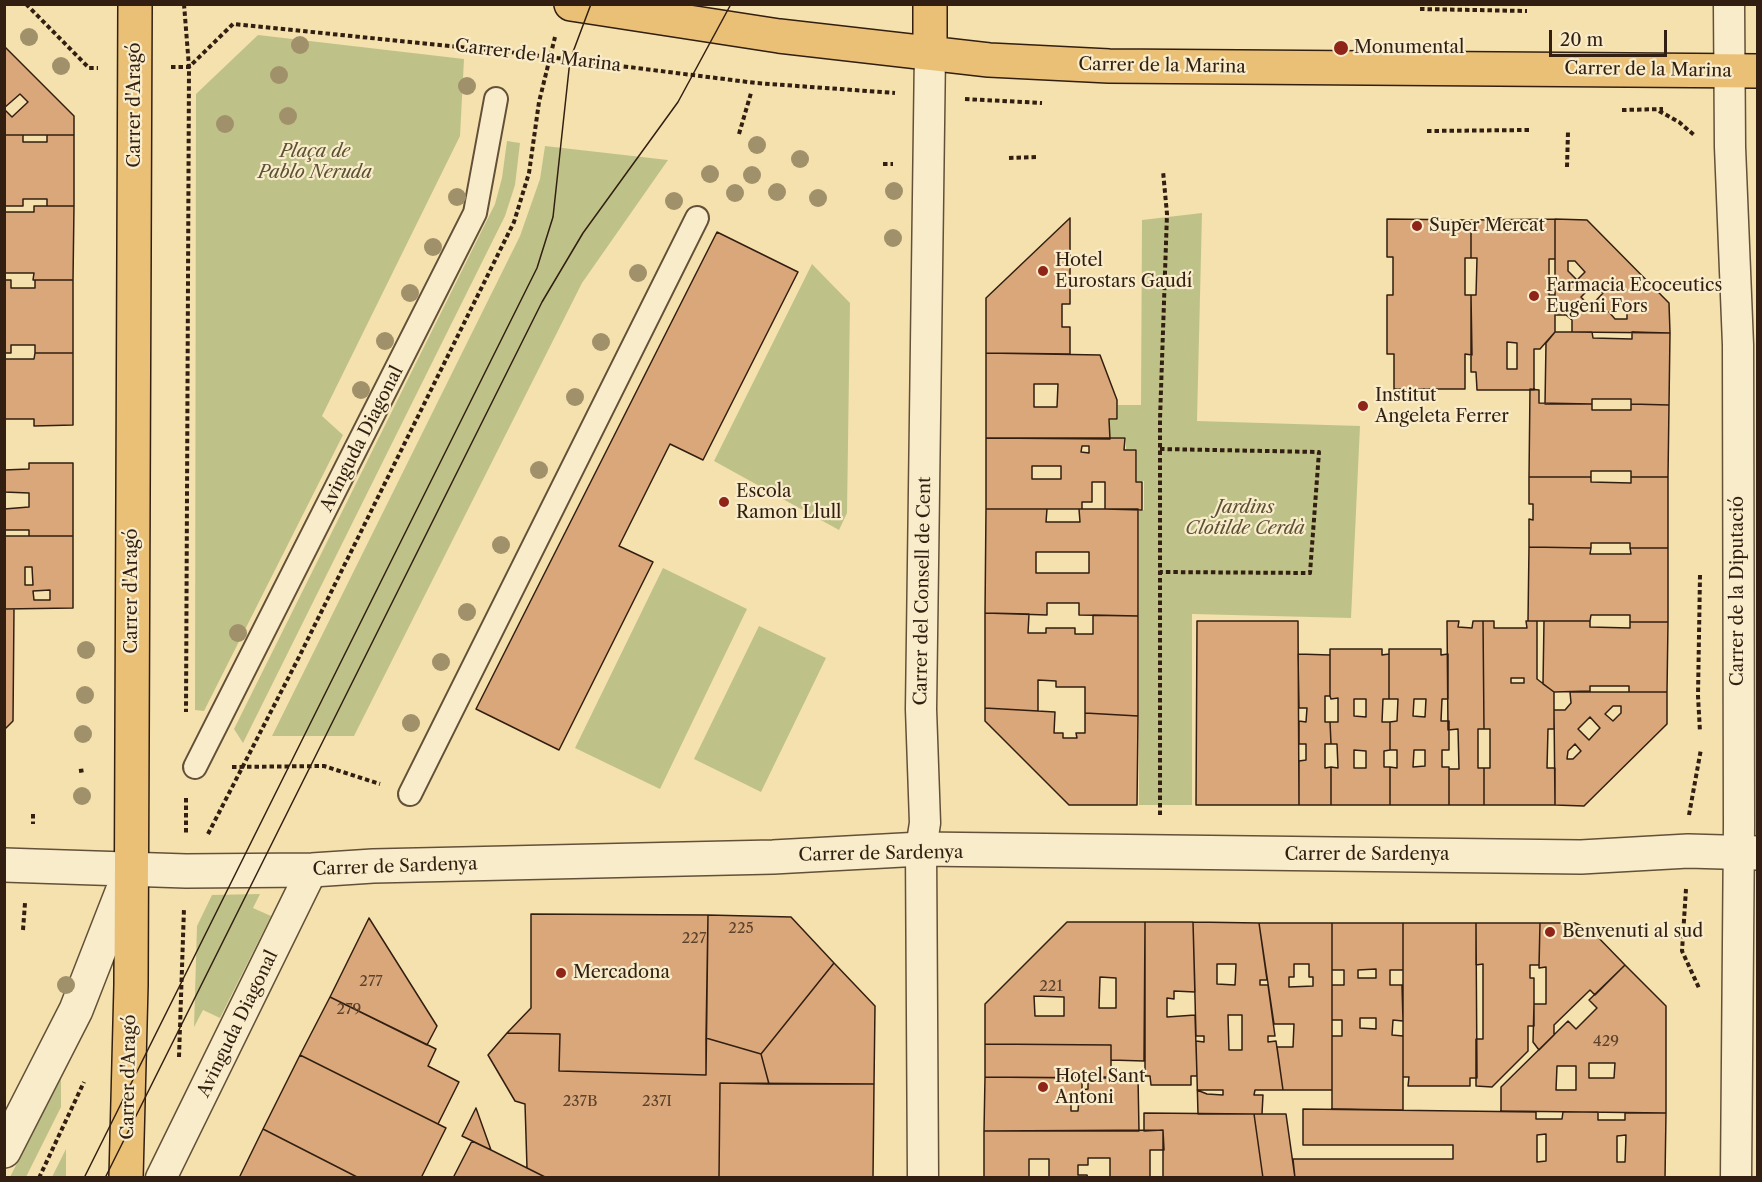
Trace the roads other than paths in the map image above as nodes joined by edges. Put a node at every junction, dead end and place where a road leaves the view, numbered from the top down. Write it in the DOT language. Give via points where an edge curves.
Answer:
graph roads {
  1 [pos="135,4"];
  2 [pos="571,4"];
  3 [pos="930,4"];
  4 [pos="1729,4"];
  5 [pos="930,52"];
  6 [pos="1743,71"];
  7 [pos="496,99"];
  8 [pos="697,218"];
  9 [pos="190,767"];
  10 [pos="410,794"];
  11 [pos="921,849"];
  12 [pos="1748,853"];
  13 [pos="4,865"];
  14 [pos="130,869"];
  15 [pos="312,870"];
  16 [pos="4,1151"];
  17 [pos="126,1178"];
  18 [pos="161,1178"];
  19 [pos="923,1178"];
  20 [pos="1736,1178"];
  1 -- 14 [label="main road, Carrer d'Aragó"];
  2 -- 5 [label="main road, Carrer de la Marina" via="779,36"];
  3 -- 5 [label="main road, Carrer del Consell de Cent"];
  4 -- 6 [label="street, Carrer de la Diputació"];
  5 -- 6 [label="main road, Carrer de la Marina" via="989,60 1109,66"];
  5 -- 11 [label="street, Carrer del Consell de Cent" via="921,709 925,823"];
  6 -- 12 [label="street, Carrer de la Diputació" via="1738,345"];
  7 -- 9 [label="street, Avinguda Diagonal" via="475,213"];
  8 -- 10 [label="street"];
  11 -- 12 [label="street, Carrer de Sardenya" via="1581,857 1688,851"];
  11 -- 15 [label="street, Carrer de Sardenya"];
  11 -- 19 [label="street, Carrer del Consell de Cent"];
  12 -- 20 [label="street, Carrer de la Diputació"];
  13 -- 14 [label="street, Carrer de Sardenya"];
  14 -- 15 [label="street, Carrer de Sardenya"];
  14 -- 16 [label="street" via="76,1010"];
  14 -- 17 [label="main road, Carrer d'Aragó"];
  15 -- 18 [label="street, Avinguda Diagonal"];
}
